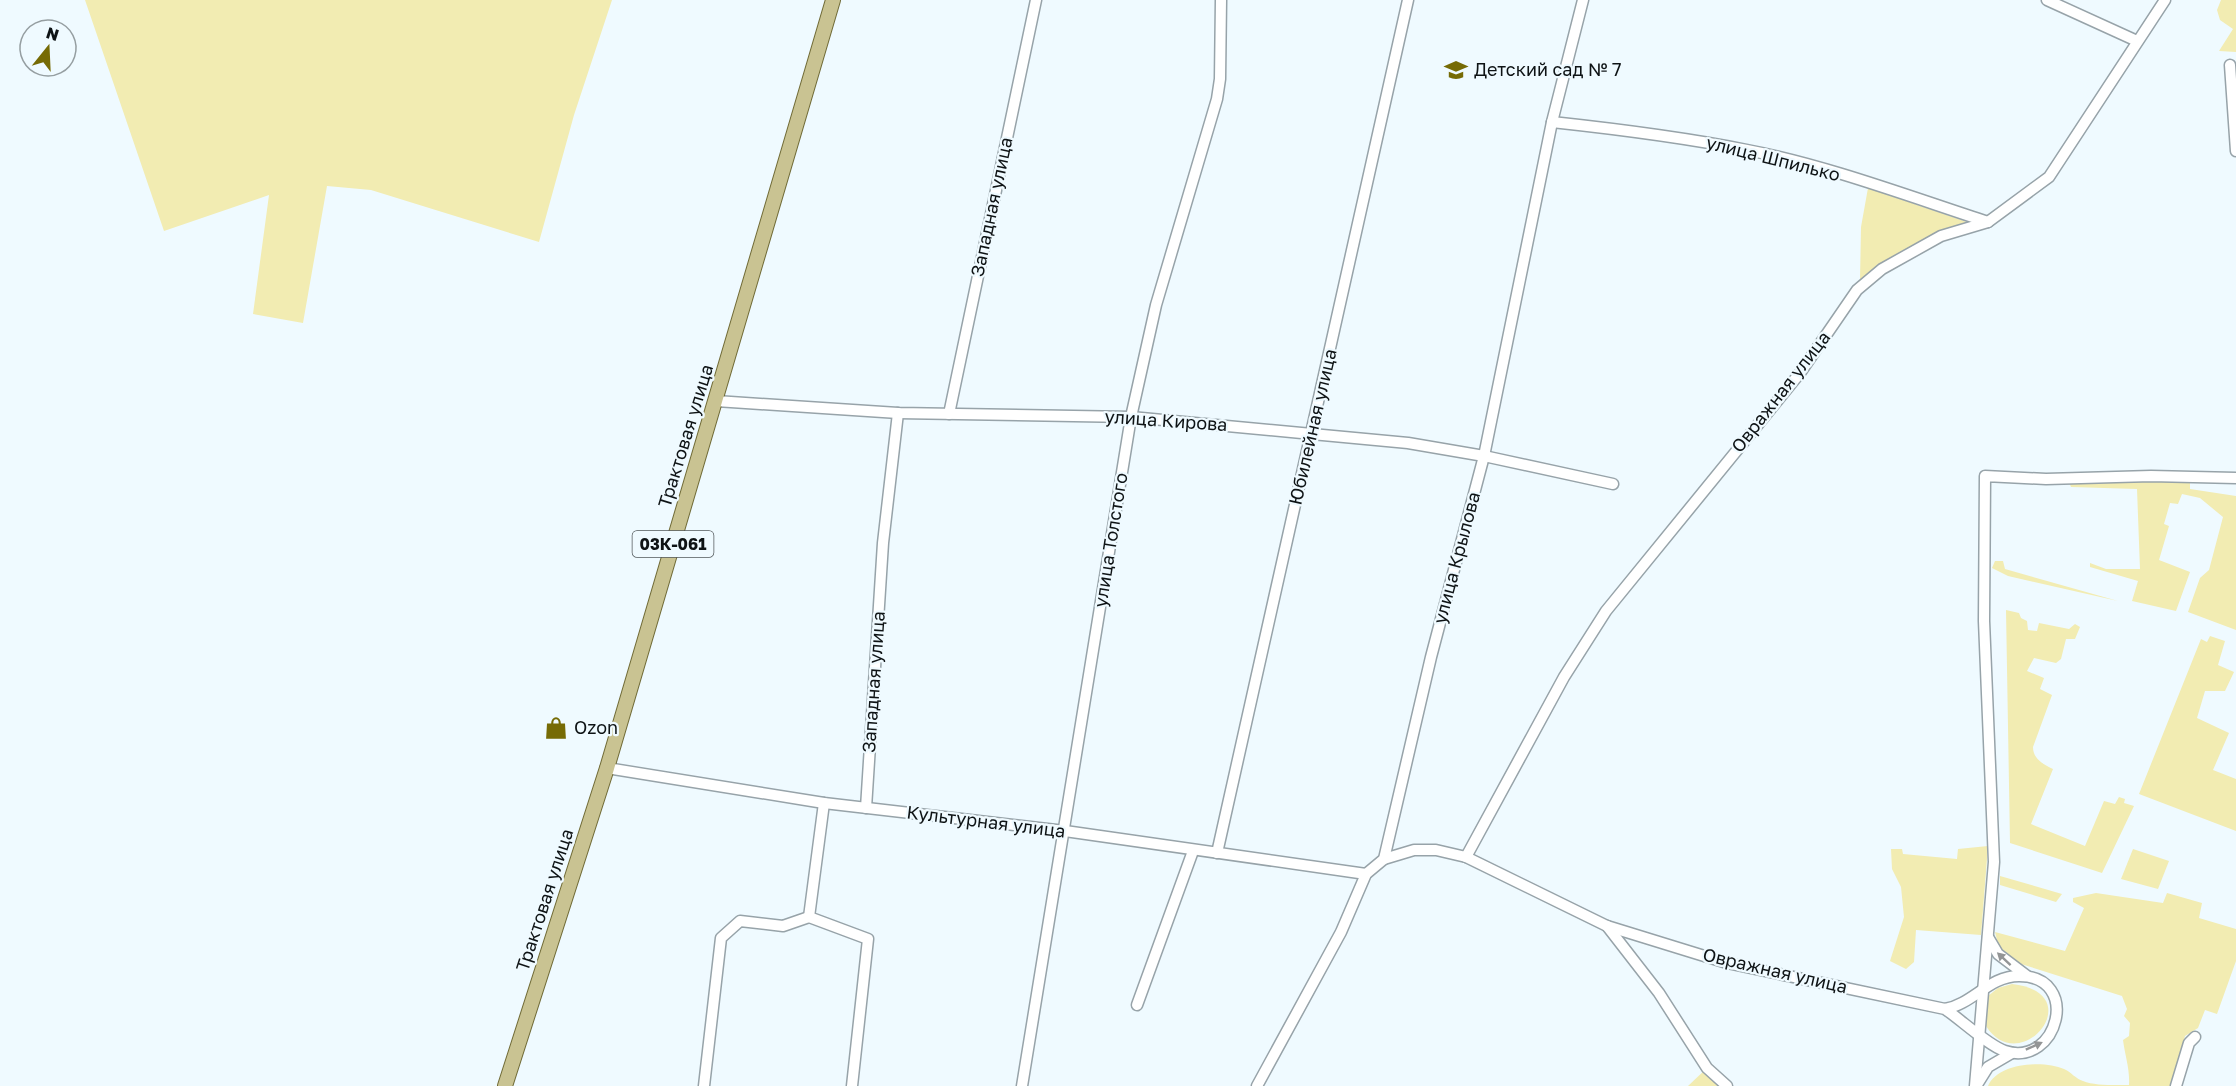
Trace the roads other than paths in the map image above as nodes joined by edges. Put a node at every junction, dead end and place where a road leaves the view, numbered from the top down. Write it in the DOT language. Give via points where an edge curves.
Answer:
graph roads {
  1 [pos="833,0"];
  2 [pos="1036,0"];
  3 [pos="1221,0"];
  4 [pos="1408,0"];
  5 [pos="1583,0"];
  6 [pos="2047,0"];
  7 [pos="2164,0"];
  8 [pos="2137,41"];
  9 [pos="2230,65"];
  10 [pos="1552,122"];
  11 [pos="2236,151"];
  12 [pos="1988,222"];
  13 [pos="716,400"];
  14 [pos="898,412"];
  15 [pos="949,414"];
  16 [pos="1131,417"];
  17 [pos="1312,434"];
  18 [pos="1484,456"];
  19 [pos="2236,478"];
  20 [pos="1613,484"];
  21 [pos="607,768"];
  22 [pos="824,803"];
  23 [pos="866,808"];
  24 [pos="1065,831"];
  25 [pos="1192,851"];
  26 [pos="1217,854"];
  27 [pos="1466,857"];
  28 [pos="1384,859"];
  29 [pos="1366,874"];
  30 [pos="809,917"];
  31 [pos="1607,926"];
  32 [pos="1987,934"];
  33 [pos="2029,977"];
  34 [pos="1984,989"];
  35 [pos="1137,1005"];
  36 [pos="1944,1009"];
  37 [pos="1965,1023"];
  38 [pos="1979,1033"];
  39 [pos="2195,1037"];
  40 [pos="2012,1053"];
  41 [pos="505,1086"];
  42 [pos="704,1086"];
  43 [pos="852,1086"];
  44 [pos="1022,1086"];
  45 [pos="1257,1086"];
  46 [pos="1727,1086"];
  47 [pos="1976,1086"];
  48 [pos="2176,1086"];
  1 -- 13 [label="main road, Трактовая улица / 03К-061"];
  2 -- 15 [label="street, Западная улица"];
  3 -- 16 [label="street, улица Толстого" via="1217,99 1156,305"];
  4 -- 17 [label="street, Юбилейная улица"];
  5 -- 10 [label="street, улица Крылова"];
  6 -- 8 [label="street"];
  7 -- 8 [label="street, Овражная улица"];
  8 -- 12 [label="street, Овражная улица" via="2049,177"];
  9 -- 11 [label="street"];
  10 -- 12 [label="street, улица Шпилько" via="1666,135 1749,150"];
  10 -- 18 [label="street, улица Крылова"];
  12 -- 27 [label="street, Овражная улица" via="1941,236 1881,268 1857,290 1800,373 1606,611 1564,677"];
  13 -- 14 [label="street, улица Кирова"];
  13 -- 21 [label="main road, Трактовая улица / 03К-061"];
  14 -- 15 [label="street, улица Кирова"];
  14 -- 23 [label="street, Западная улица" via="883,543"];
  15 -- 16 [label="street, улица Кирова"];
  16 -- 17 [label="street, улица Кирова"];
  16 -- 24 [label="street, улица Толстого"];
  17 -- 18 [label="street, улица Кирова" via="1408,443"];
  17 -- 26 [label="street, Юбилейная улица"];
  18 -- 20 [label="street, улица Кирова"];
  18 -- 28 [label="street, улица Крылова" via="1431,657"];
  19 -- 32 [label="street" via="1985,476 1983,569 1994,862"];
  21 -- 22 [label="street, Культурная улица"];
  21 -- 41 [label="main road, Трактовая улица / 03К-061"];
  22 -- 23 [label="street, Культурная улица"];
  22 -- 30 [label="street"];
  23 -- 24 [label="street, Культурная улица"];
  24 -- 25 [label="street, Культурная улица"];
  24 -- 44 [label="street, улица Толстого"];
  25 -- 26 [label="street, Культурная улица"];
  25 -- 35 [label="street"];
  26 -- 29 [label="street, Культурная улица"];
  27 -- 28 [label="street, Овражная улица" via="1414,850"];
  27 -- 31 [label="street, Овражная улица"];
  28 -- 29 [label="street"];
  29 -- 45 [label="street" via="1341,932"];
  30 -- 42 [label="street" via="783,926 740,921 721,938"];
  30 -- 43 [label="street" via="868,939"];
  31 -- 36 [label="street, Овражная улица" via="1727,963"];
  31 -- 46 [label="street, Овражная улица" via="1659,993 1707,1068"];
  33 -- 32 [label="street, one-way" via="1998,954"];
  32 -- 34 [label="street"];
  33 -- 34 [label="street" via="2005,977"];
  40 -- 33 [label="street, one-way" via="2046,1040 2057,1017 2053,993 2042,982"];
  34 -- 36 [label="street" via="1968,1001"];
  34 -- 38 [label="street"];
  36 -- 37 [label="street"];
  37 -- 38 [label="street"];
  37 -- 47 [label="street" via="1972,1042"];
  38 -- 40 [label="street"];
  38 -- 47 [label="street"];
  39 -- 48 [label="street" via="2189,1043"];
  40 -- 47 [label="street" via="1988,1067"];
}
